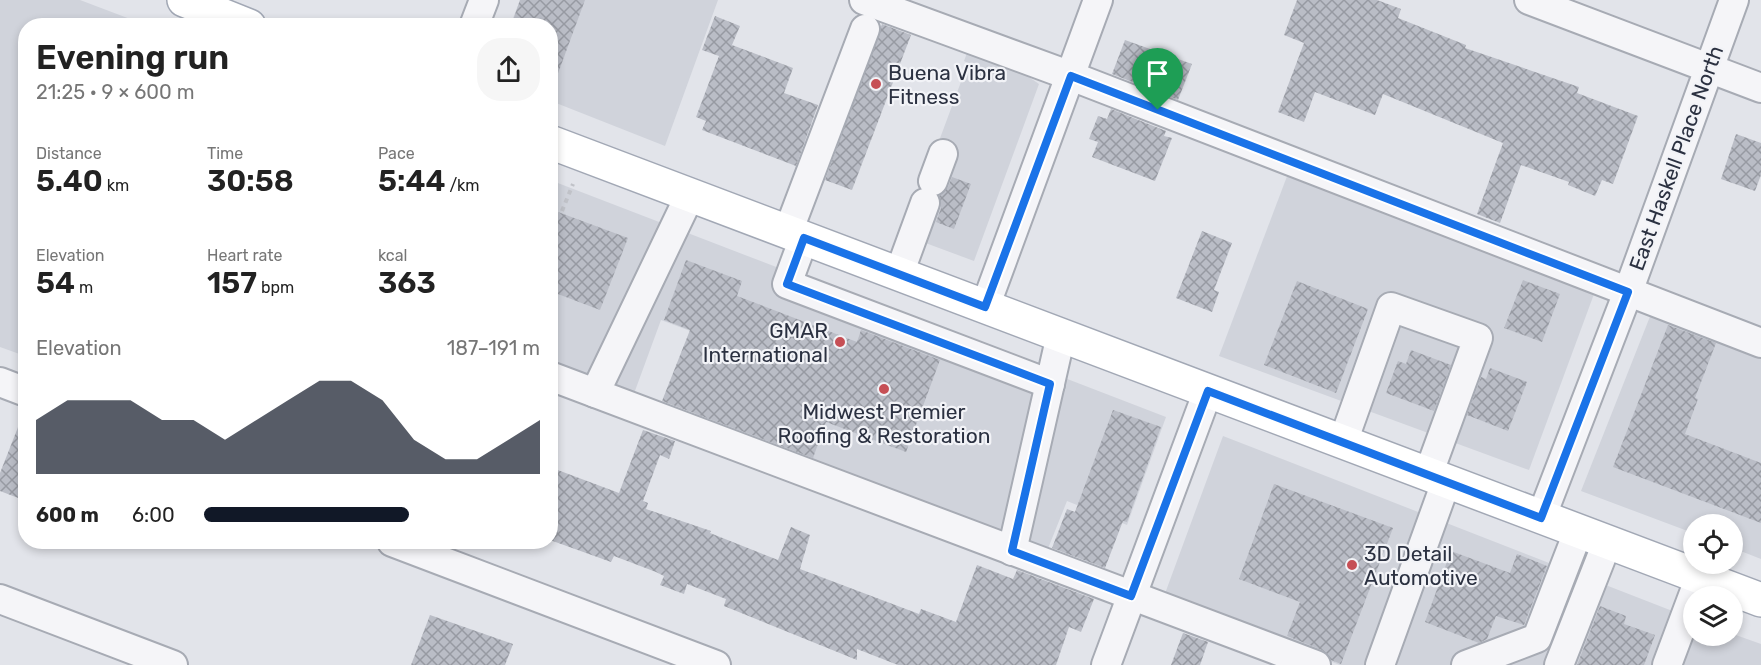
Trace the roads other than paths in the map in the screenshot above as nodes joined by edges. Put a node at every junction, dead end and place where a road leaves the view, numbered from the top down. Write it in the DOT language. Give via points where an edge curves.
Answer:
graph roads {
  1 [pos="184,0"];
  2 [pos="484,0"];
  3 [pos="864,0"];
  4 [pos="1098,0"];
  5 [pos="1529,0"];
  6 [pos="1734,0"];
  7 [pos="229,18"];
  8 [pos="477,18"];
  9 [pos="865,29"];
  10 [pos="1709,68"];
  11 [pos="1071,76"];
  12 [pos="1761,88"];
  13 [pos="558,145"];
  14 [pos="943,154"];
  15 [pos="690,195"];
  16 [pos="796,235"];
  17 [pos="899,274"];
  18 [pos="1628,292"];
  19 [pos="985,307"];
  20 [pos="1061,335"];
  21 [pos="1761,343"];
  22 [pos="558,379"];
  23 [pos="0,382"];
  24 [pos="1050,384"];
  25 [pos="18,389"];
  26 [pos="1208,391"];
  27 [pos="595,393"];
  28 [pos="1343,442"];
  29 [pos="1437,478"];
  30 [pos="1541,518"];
  31 [pos="1593,537"];
  32 [pos="410,549"];
  33 [pos="1012,551"];
  34 [pos="1700,577"];
  35 [pos="1131,596"];
  36 [pos="0,599"];
  37 [pos="1761,600"];
  38 [pos="173,665"];
  39 [pos="716,665"];
  40 [pos="1106,665"];
  41 [pos="1316,665"];
  42 [pos="1380,665"];
  43 [pos="1466,665"];
  44 [pos="1559,665"];
  45 [pos="1667,665"];
  1 -- 7 [label="main road"];
  2 -- 8 [label="street"];
  3 -- 11 [label="street"];
  4 -- 11 [label="street"];
  5 -- 10 [label="street"];
  6 -- 10 [label="street, East Haskell Place North"];
  9 -- 16 [label="street"];
  10 -- 12 [label="street"];
  10 -- 18 [label="street, East Haskell Place North"];
  11 -- 18 [label="street"];
  11 -- 19 [label="street"];
  13 -- 15 [label="main road"];
  14 -- 17 [label="street"];
  15 -- 16 [label="main road"];
  15 -- 27 [label="street"];
  16 -- 17 [label="main road"];
  16 -- 24 [label="street" via="787,284"];
  17 -- 19 [label="main road"];
  18 -- 21 [label="street"];
  18 -- 30 [label="street, East Haskell Place North"];
  19 -- 20 [label="main road"];
  20 -- 24 [label="street"];
  20 -- 26 [label="main road"];
  22 -- 27 [label="street"];
  23 -- 25 [label="street"];
  24 -- 33 [label="street"];
  26 -- 28 [label="main road"];
  26 -- 35 [label="street"];
  27 -- 33 [label="street"];
  28 -- 29 [label="main road"];
  28 -- 29 [label="street" via="1391,307 1478,338"];
  29 -- 30 [label="main road"];
  29 -- 42 [label="street"];
  30 -- 31 [label="main road"];
  31 -- 34 [label="main road"];
  31 -- 43 [label="street" via="1537,638"];
  31 -- 44 [label="street"];
  32 -- 39 [label="street"];
  33 -- 35 [label="street"];
  34 -- 37 [label="main road"];
  34 -- 45 [label="street"];
  35 -- 40 [label="street"];
  35 -- 41 [label="street"];
  36 -- 38 [label="street"];
}
